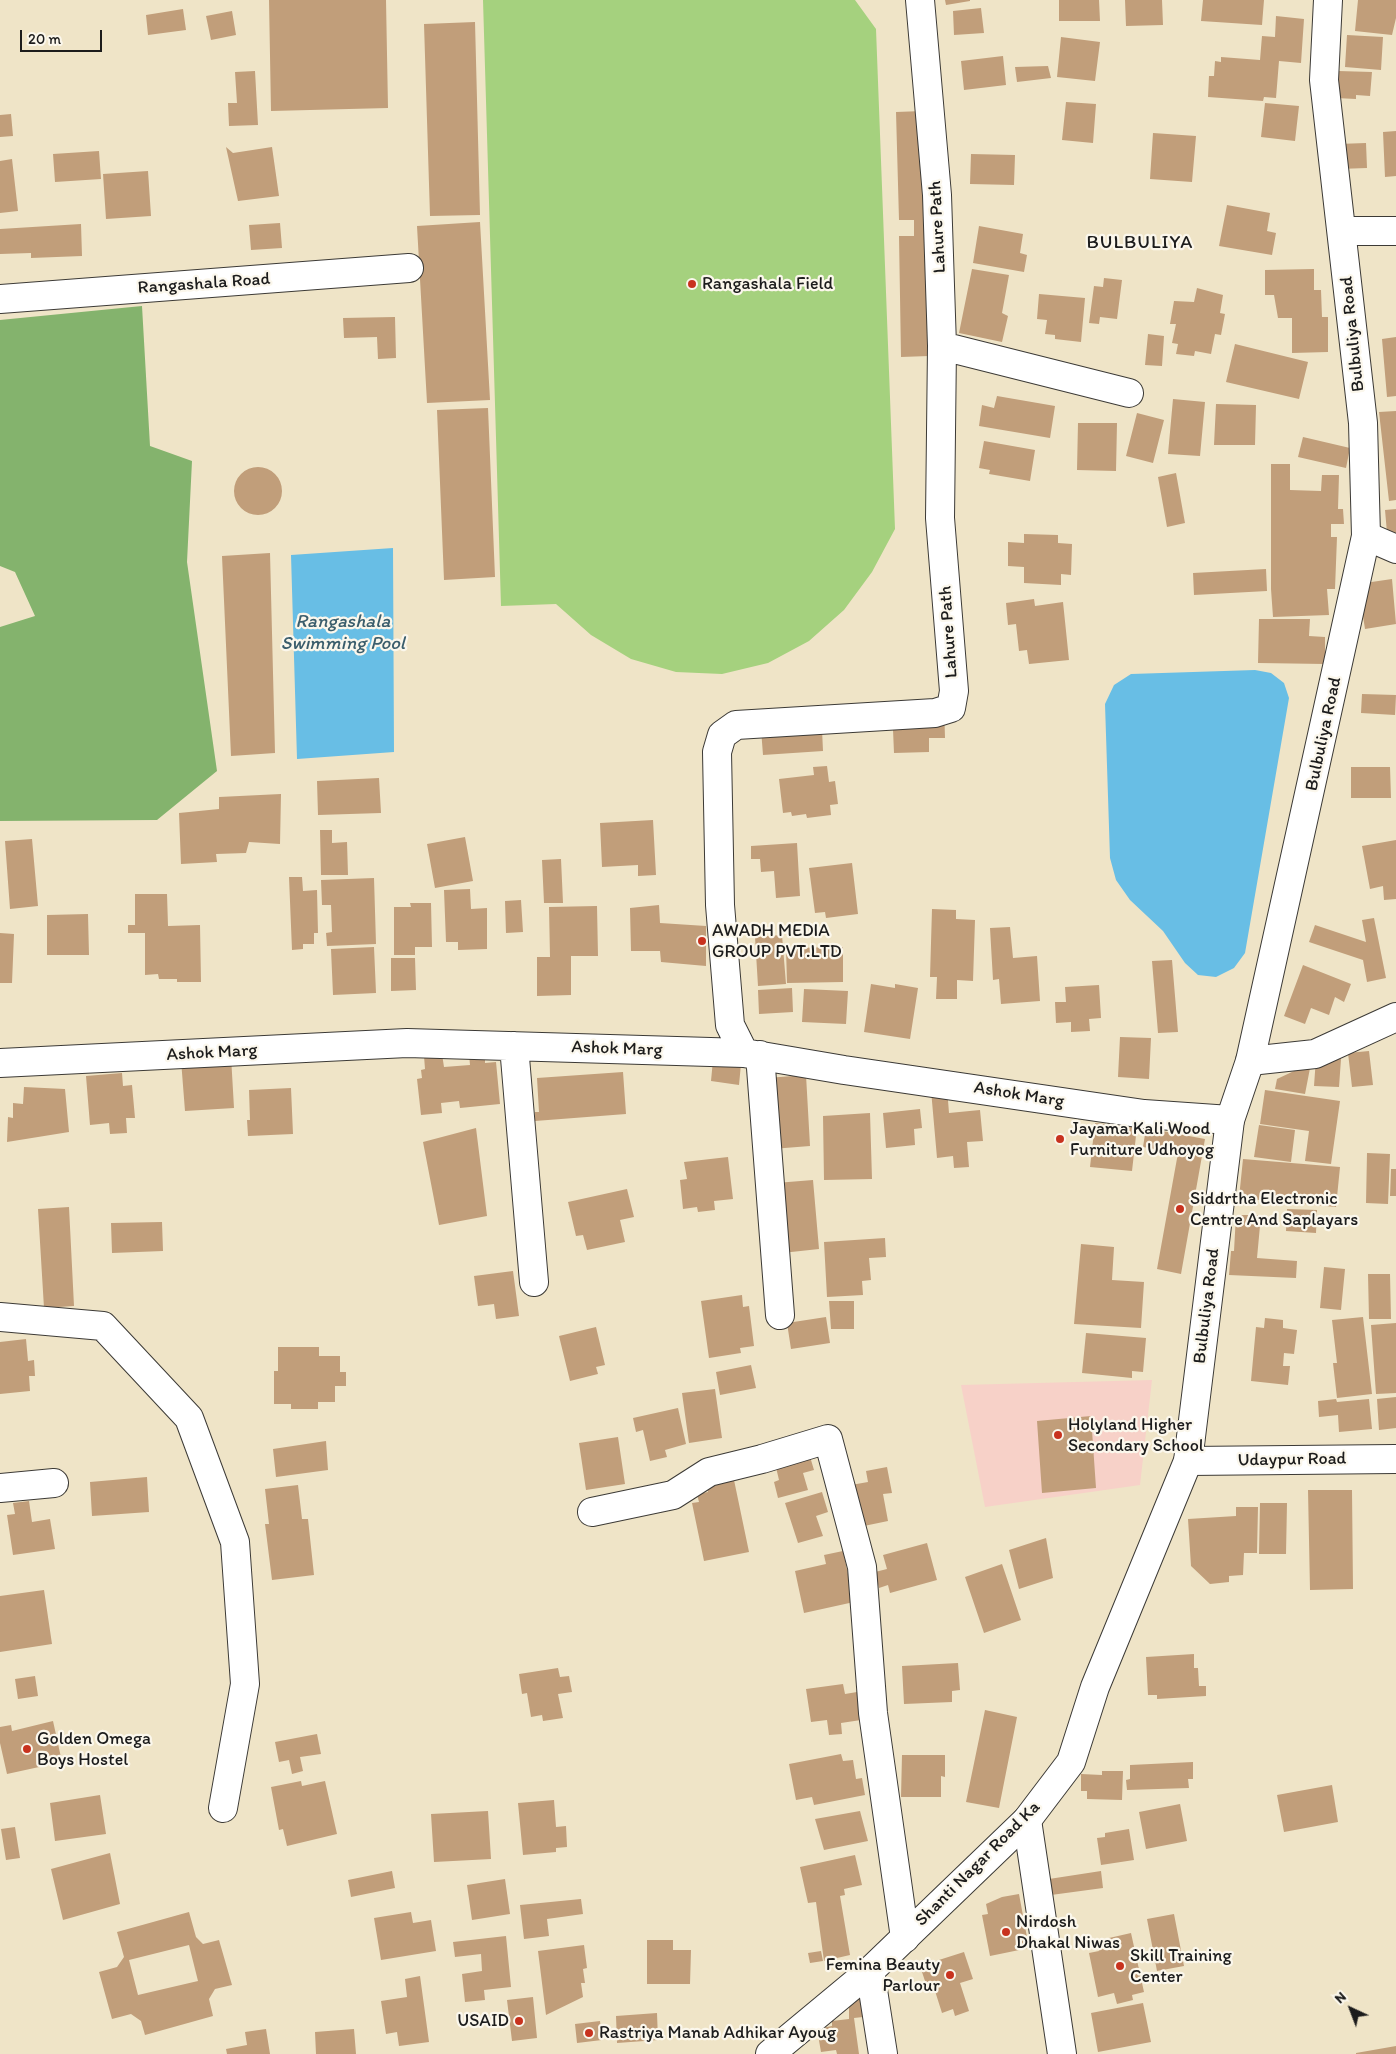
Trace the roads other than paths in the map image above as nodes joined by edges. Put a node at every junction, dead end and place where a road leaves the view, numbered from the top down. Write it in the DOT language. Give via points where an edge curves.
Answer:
graph roads {
  1 [pos="920,0"];
  2 [pos="1328,0"];
  3 [pos="1342,231"];
  4 [pos="1396,231"];
  5 [pos="409,268"];
  6 [pos="0,300"];
  7 [pos="942,346"];
  8 [pos="1129,393"];
  9 [pos="1366,536"];
  10 [pos="1396,549"];
  11 [pos="1396,1017"];
  12 [pos="514,1046"];
  13 [pos="752,1054"];
  14 [pos="1250,1061"];
  15 [pos="0,1063"];
  16 [pos="1230,1120"];
  17 [pos="534,1282"];
  18 [pos="780,1316"];
  19 [pos="0,1317"];
  20 [pos="1396,1459"];
  21 [pos="1188,1461"];
  22 [pos="54,1482"];
  23 [pos="0,1488"];
  24 [pos="592,1512"];
  25 [pos="223,1808"];
  26 [pos="1027,1820"];
  27 [pos="904,1938"];
  28 [pos="870,1971"];
  29 [pos="770,2054"];
  30 [pos="883,2054"];
  31 [pos="1062,2054"];
  1 -- 7 [label="street, Lahure Path" via="937,195"];
  2 -- 3 [label="street, Bulbuliya Road" via="1324,80"];
  3 -- 4 [label="street"];
  3 -- 9 [label="street, Bulbuliya Road" via="1363,423"];
  5 -- 6 [label="street, Rangashala Road"];
  7 -- 8 [label="street"];
  7 -- 13 [label="street, Lahure Path" via="940,518 954,690 951,708 936,713 736,725 722,735 717,752 720,905 730,1025"];
  9 -- 10 [label="street"];
  9 -- 14 [label="street, Bulbuliya Road"];
  11 -- 14 [label="street" via="1315,1054"];
  12 -- 13 [label="street, Ashok Marg"];
  12 -- 15 [label="street, Ashok Marg" via="407,1043"];
  12 -- 17 [label="street"];
  13 -- 16 [label="street, Ashok Marg" via="1144,1114"];
  13 -- 18 [label="street"];
  14 -- 16 [label="street, Bulbuliya Road"];
  16 -- 21 [label="street, Bulbuliya Road"];
  19 -- 25 [label="street" via="103,1326 189,1418 235,1542 245,1684"];
  20 -- 21 [label="street, Udaypur Road"];
  21 -- 26 [label="street, Shanti Nagar Road Ka" via="1095,1687 1071,1762"];
  22 -- 23 [label="street"];
  24 -- 27 [label="street" via="672,1496 709,1472 828,1439 862,1567 874,1713"];
  26 -- 27 [label="street, Shanti Nagar Road Ka"];
  26 -- 31 [label="street"];
  27 -- 28 [label="street, Shanti Nagar Road Ka"];
  28 -- 29 [label="street, Shanti Nagar Road Ka"];
  28 -- 30 [label="street"];
}
